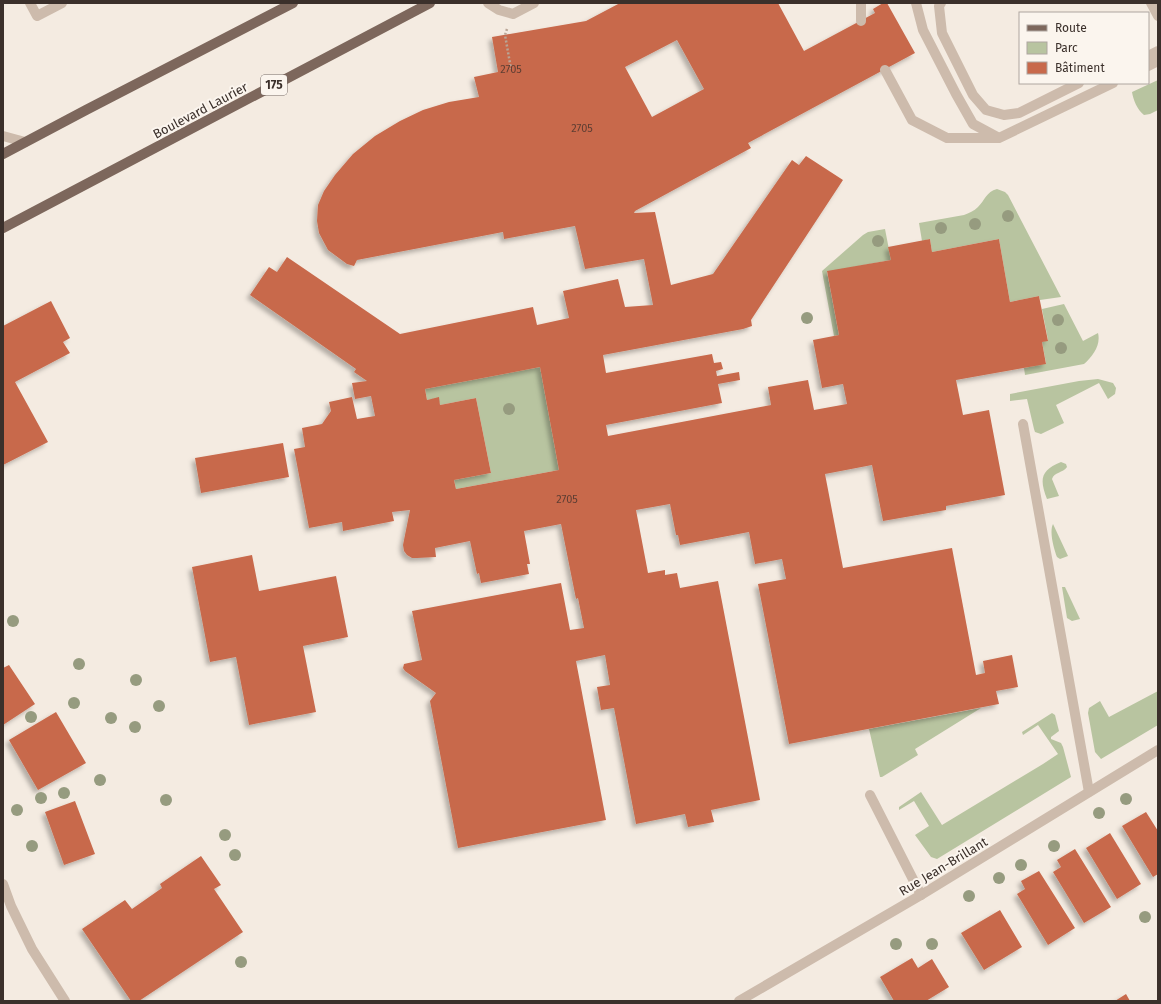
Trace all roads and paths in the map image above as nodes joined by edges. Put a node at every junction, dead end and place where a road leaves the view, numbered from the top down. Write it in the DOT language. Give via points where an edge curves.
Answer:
graph roads {
  1 [pos="30,3"];
  2 [pos="62,3"];
  3 [pos="293,3"];
  4 [pos="430,3"];
  5 [pos="488,3"];
  6 [pos="534,3"];
  7 [pos="861,3"];
  8 [pos="916,3"];
  9 [pos="941,3"];
  10 [pos="1151,3"];
  11 [pos="1158,16"];
  12 [pos="861,21"];
  13 [pos="505,35"];
  14 [pos="1158,51"];
  15 [pos="1149,56"];
  16 [pos="1158,61"];
  17 [pos="1149,66"];
  18 [pos="511,69"];
  19 [pos="885,70"];
  20 [pos="1077,84"];
  21 [pos="1111,84"];
  22 [pos="3,136"];
  23 [pos="999,138"];
  24 [pos="25,142"];
  25 [pos="3,154"];
  26 [pos="3,228"];
  27 [pos="1023,424"];
  28 [pos="1158,750"];
  29 [pos="1089,792"];
  30 [pos="870,795"];
  31 [pos="3,884"];
  32 [pos="921,895"];
  33 [pos="65,1001"];
  34 [pos="739,1001"];
  1 -- 2 [label="street" via="37,16"];
  3 -- 24 [label="main road"];
  4 -- 26 [label="main road, Boulevard Laurier / 175"];
  5 -- 6 [label="street" via="513,14"];
  7 -- 12 [label="street"];
  8 -- 23 [label="street" via="922,30 973,124"];
  9 -- 20 [label="street" via="939,6 942,33 972,95 986,110 1004,115 1019,113"];
  10 -- 11 [label="street"];
  13 -- 18 [label="path"];
  14 -- 15 [label="street"];
  16 -- 17 [label="street"];
  19 -- 23 [label="street" via="912,120 947,138"];
  21 -- 23 [label="street"];
  22 -- 24 [label="street"];
  24 -- 25 [label="main road"];
  27 -- 29 [label="street"];
  28 -- 29 [label="street, Rue Jean-Brillant"];
  29 -- 32 [label="street, Rue Jean-Brillant"];
  30 -- 32 [label="street"];
  31 -- 33 [label="street" via="32,949"];
  32 -- 34 [label="street, Rue Jean-Brillant"];
}
